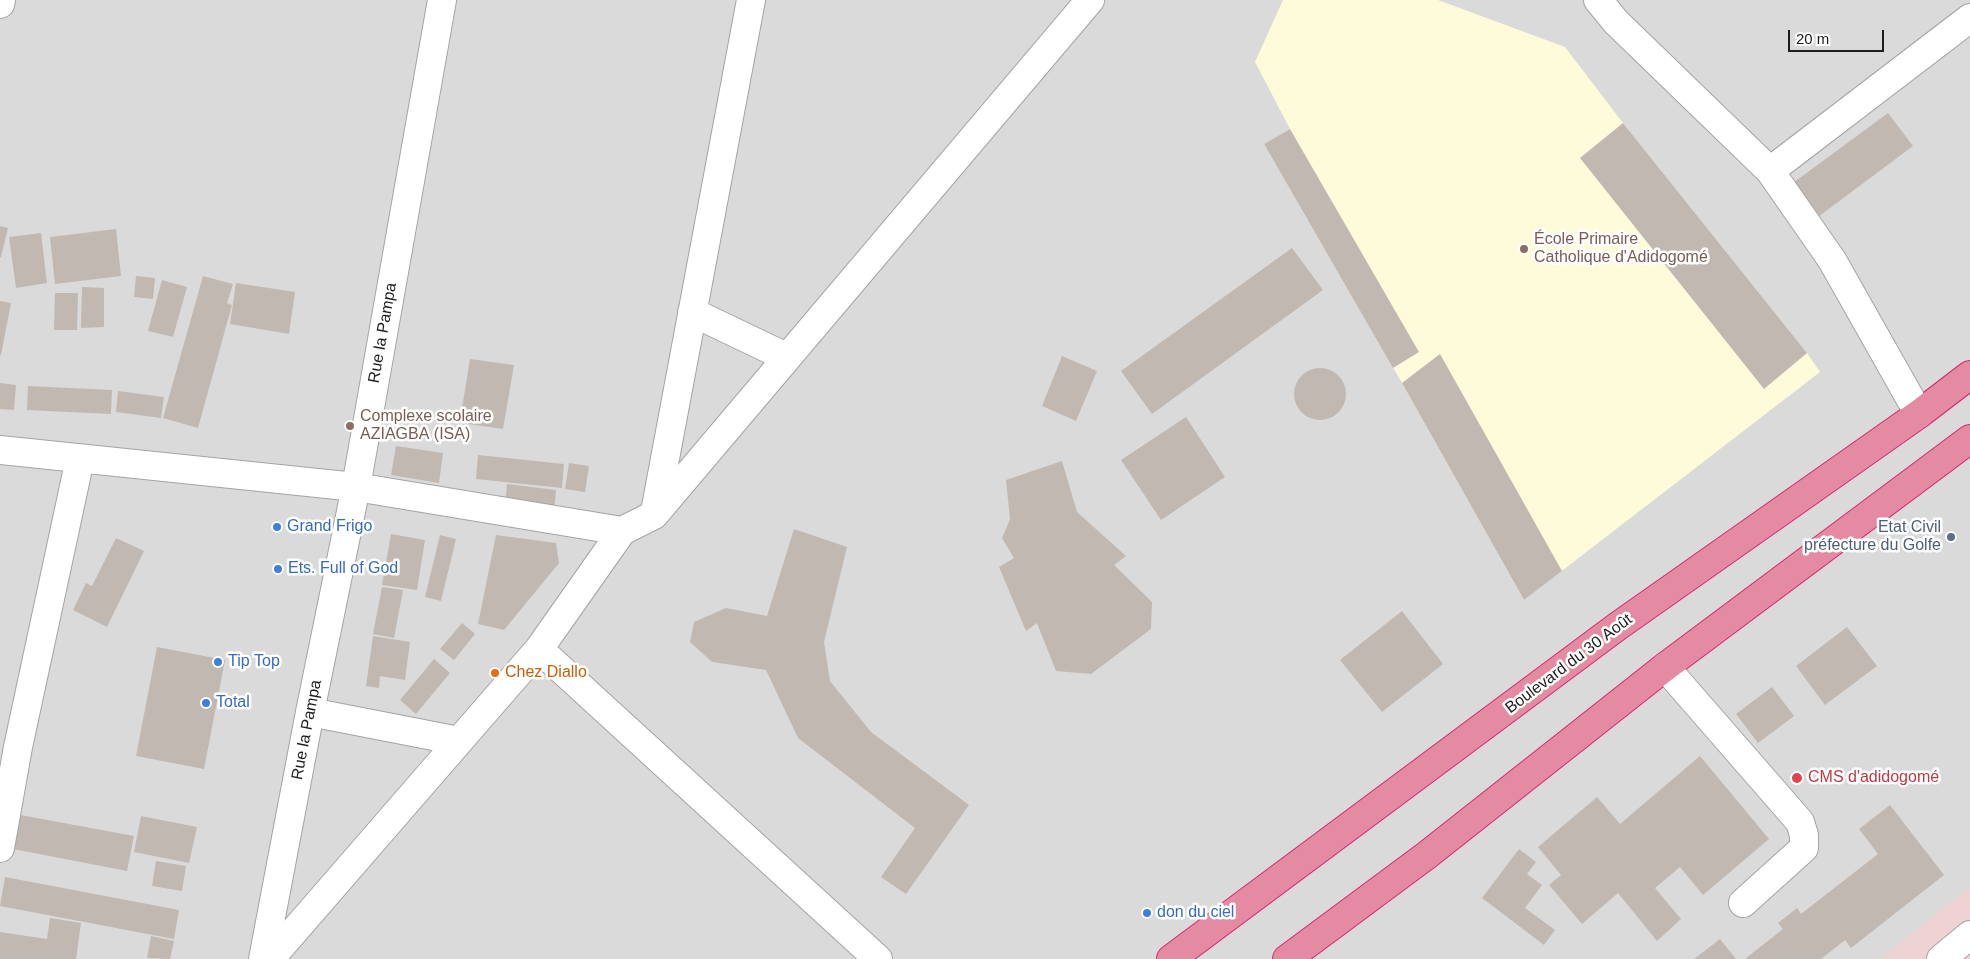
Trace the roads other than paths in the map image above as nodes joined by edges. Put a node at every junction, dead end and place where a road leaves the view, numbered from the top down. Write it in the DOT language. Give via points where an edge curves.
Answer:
graph roads {
  1 [pos="442,0"];
  2 [pos="750,0"];
  3 [pos="1090,0"];
  4 [pos="1598,0"];
  5 [pos="1970,18"];
  6 [pos="1770,170"];
  7 [pos="692,312"];
  8 [pos="786,357"];
  9 [pos="1970,375"];
  10 [pos="1919,414"];
  11 [pos="1970,439"];
  12 [pos="0,450"];
  13 [pos="80,459"];
  14 [pos="356,487"];
  15 [pos="654,515"];
  16 [pos="622,531"];
  17 [pos="538,649"];
  18 [pos="1665,667"];
  19 [pos="310,712"];
  20 [pos="459,741"];
  21 [pos="9,747"];
  22 [pos="0,848"];
  23 [pos="1743,903"];
  24 [pos="1970,935"];
  25 [pos="263,959"];
  26 [pos="270,959"];
  27 [pos="878,959"];
  28 [pos="1171,959"];
  29 [pos="1288,959"];
  30 [pos="1941,959"];
  1 -- 14 [label="street, Rue la Pampa"];
  2 -- 7 [label="street"];
  3 -- 8 [label="street"];
  4 -- 6 [label="street" via="1616,22"];
  5 -- 6 [label="street"];
  6 -- 10 [label="street" via="1832,260"];
  7 -- 8 [label="street"];
  7 -- 15 [label="street"];
  8 -- 15 [label="street"];
  9 -- 10 [label="highway, Boulevard du 30 Août"];
  10 -- 28 [label="highway, Boulevard du 30 Août" via="1618,626"];
  11 -- 18 [label="highway"];
  12 -- 13 [label="street"];
  13 -- 14 [label="street"];
  13 -- 21 [label="street"];
  14 -- 16 [label="street"];
  14 -- 19 [label="street, Rue la Pampa"];
  15 -- 16 [label="street"];
  16 -- 17 [label="street"];
  17 -- 20 [label="street"];
  17 -- 27 [label="street"];
  18 -- 23 [label="street" via="1800,822 1804,848"];
  18 -- 29 [label="highway" via="1427,855"];
  19 -- 20 [label="street"];
  19 -- 25 [label="street, Rue la Pampa"];
  20 -- 26 [label="street"];
  21 -- 22 [label="street"];
  24 -- 30 [label="street"];
}
